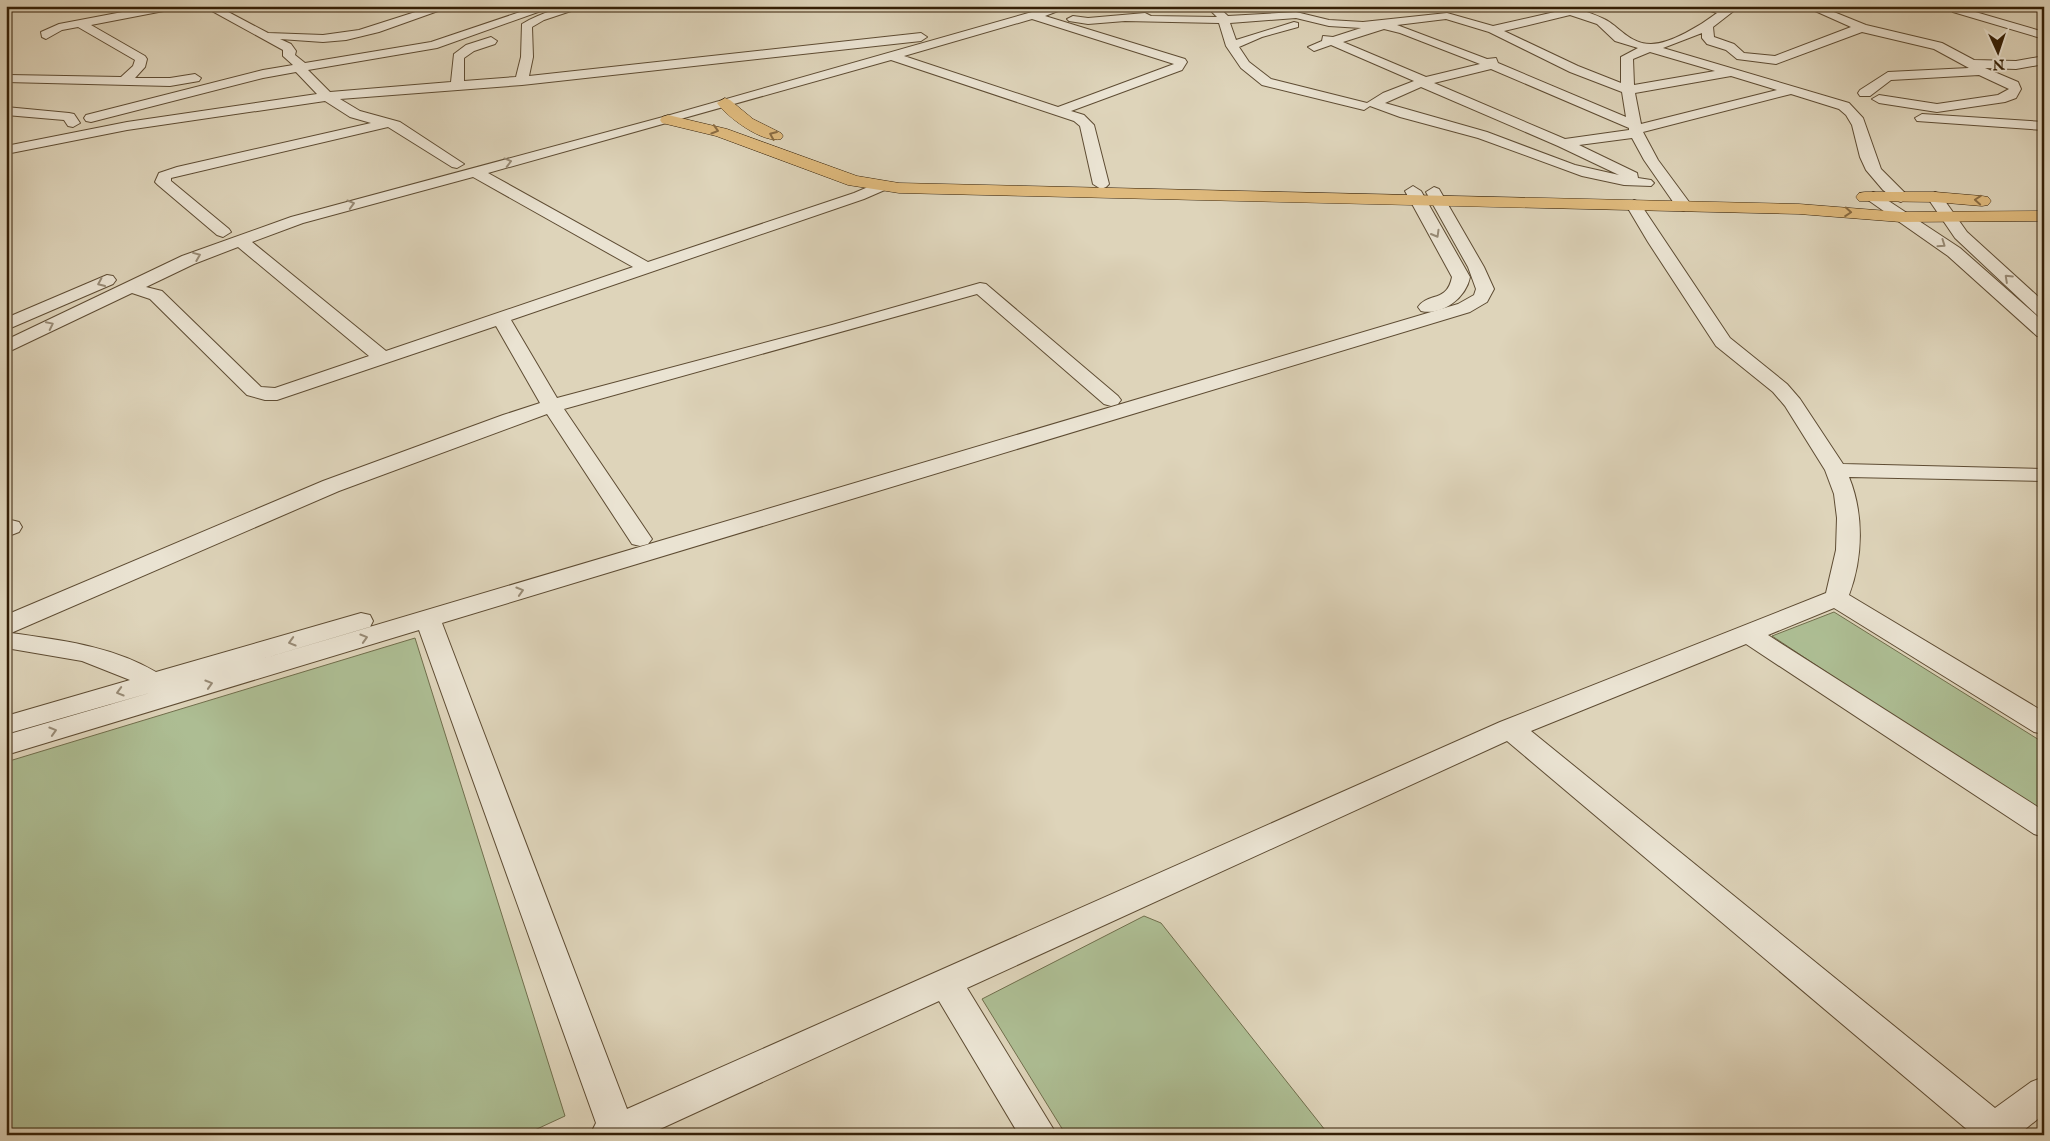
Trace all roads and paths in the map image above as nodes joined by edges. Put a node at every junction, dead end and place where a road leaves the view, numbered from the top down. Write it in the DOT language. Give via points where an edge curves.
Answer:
graph roads {
  1 [pos="174,6"];
  2 [pos="208,6"];
  3 [pos="447,6"];
  4 [pos="550,6"];
  5 [pos="581,6"];
  6 [pos="1066,6"];
  7 [pos="1211,6"];
  8 [pos="1274,6"];
  9 [pos="1439,6"];
  10 [pos="1554,6"];
  11 [pos="1595,6"];
  12 [pos="1698,6"];
  13 [pos="1809,6"];
  14 [pos="1944,6"];
  15 [pos="1983,6"];
  16 [pos="2039,6"];
  17 [pos="1196,8"];
  18 [pos="1321,8"];
  19 [pos="2044,8"];
  20 [pos="1038,9"];
  21 [pos="1730,9"];
  22 [pos="1957,10"];
  23 [pos="1570,12"];
  24 [pos="1296,15"];
  25 [pos="1447,16"];
  26 [pos="1255,18"];
  27 [pos="1129,19"];
  28 [pos="1418,19"];
  29 [pos="1222,20"];
  30 [pos="1323,22"];
  31 [pos="80,23"];
  32 [pos="1382,25"];
  33 [pos="1707,25"];
  34 [pos="1862,28"];
  35 [pos="1493,30"];
  36 [pos="525,31"];
  37 [pos="46,35"];
  38 [pos="1451,35"];
  39 [pos="266,36"];
  40 [pos="2044,36"];
  41 [pos="921,37"];
  42 [pos="1315,41"];
  43 [pos="1334,41"];
  44 [pos="1232,46"];
  45 [pos="1484,48"];
  46 [pos="1651,49"];
  47 [pos="892,56"];
  48 [pos="2044,60"];
  49 [pos="300,64"];
  50 [pos="25,65"];
  51 [pos="1492,65"];
  52 [pos="2016,65"];
  53 [pos="1976,67"];
  54 [pos="1732,72"];
  55 [pos="2037,75"];
  56 [pos="8,80"];
  57 [pos="125,80"];
  58 [pos="522,80"];
  59 [pos="1424,82"];
  60 [pos="457,86"];
  61 [pos="1629,90"];
  62 [pos="1793,90"];
  63 [pos="1865,93"];
  64 [pos="326,96"];
  65 [pos="701,96"];
  66 [pos="1879,99"];
  67 [pos="725,103"];
  68 [pos="1364,106"];
  69 [pos="1844,106"];
  70 [pos="652,110"];
  71 [pos="6,111"];
  72 [pos="1058,111"];
  73 [pos="668,120"];
  74 [pos="70,123"];
  75 [pos="388,123"];
  76 [pos="128,126"];
  77 [pos="1597,126"];
  78 [pos="2044,126"];
  79 [pos="43,128"];
  80 [pos="1637,130"];
  81 [pos="1539,133"];
  82 [pos="1623,135"];
  83 [pos="1497,140"];
  84 [pos="1563,143"];
  85 [pos="6,150"];
  86 [pos="457,164"];
  87 [pos="473,171"];
  88 [pos="1101,184"];
  89 [pos="882,186"];
  90 [pos="1640,194"];
  91 [pos="1425,195"];
  92 [pos="1678,197"];
  93 [pos="1873,197"];
  94 [pos="1901,197"];
  95 [pos="1935,197"];
  96 [pos="2044,204"];
  97 [pos="1901,216"];
  98 [pos="2044,216"];
  99 [pos="1950,217"];
  100 [pos="223,232"];
  101 [pos="239,240"];
  102 [pos="156,259"];
  103 [pos="646,268"];
  104 [pos="125,280"];
  105 [pos="2036,298"];
  106 [pos="2044,312"];
  107 [pos="501,319"];
  108 [pos="6,325"];
  109 [pos="2044,332"];
  110 [pos="6,347"];
  111 [pos="384,359"];
  112 [pos="1112,400"];
  113 [pos="551,405"];
  114 [pos="1836,470"];
  115 [pos="2044,475"];
  116 [pos="640,540"];
  117 [pos="1836,598"];
  118 [pos="428,619"];
  119 [pos="6,626"];
  120 [pos="1749,634"];
  121 [pos="6,640"];
  122 [pos="154,682"];
  123 [pos="6,725"];
  124 [pos="2044,725"];
  125 [pos="1510,729"];
  126 [pos="6,745"];
  127 [pos="2044,826"];
  128 [pos="946,983"];
  129 [pos="2044,1093"];
  130 [pos="615,1133"];
  131 [pos="1994,1133"];
  132 [pos="1039,1135"];
  1 -- 31 [label="street"];
  2 -- 39 [label="street"];
  3 -- 39 [label="street" via="341,37"];
  4 -- 49 [label="street" via="433,45 340,61"];
  5 -- 36 [label="street" via="535,20 526,26"];
  6 -- 20 [label="street"];
  7 -- 29 [label="street" via="1222,15"];
  8 -- 26 [label="street"];
  9 -- 25 [label="street"];
  10 -- 23 [label="street"];
  11 -- 23 [label="street"];
  12 -- 21 [label="street"];
  13 -- 34 [label="street"];
  14 -- 22 [label="street"];
  15 -- 22 [label="street"];
  16 -- 19 [label="street"];
  17 -- 27 [label="street"];
  18 -- 24 [label="street"];
  20 -- 27 [label="street" via="1088,21"];
  20 -- 41 [label="street"];
  20 -- 47 [label="street"];
  20 -- 72 [label="street" via="1181,62 1178,67"];
  21 -- 33 [label="street"];
  22 -- 40 [label="street"];
  23 -- 35 [label="street"];
  23 -- 46 [label="street" via="1601,22 1619,38"];
  24 -- 26 [label="street"];
  24 -- 30 [label="street"];
  25 -- 28 [label="street"];
  25 -- 35 [label="street"];
  26 -- 29 [label="street"];
  27 -- 29 [label="street"];
  28 -- 32 [label="street"];
  28 -- 38 [label="street"];
  29 -- 44 [label="street"];
  30 -- 32 [label="street"];
  30 -- 43 [label="street"];
  30 -- 44 [label="street" via="1258,35"];
  31 -- 37 [label="street" via="52,29"];
  31 -- 57 [label="street" via="141,59 139,67"];
  32 -- 43 [label="street"];
  32 -- 51 [label="street" via="1404,30"];
  33 -- 34 [label="street" via="1711,41 1730,47 1741,56 1767,60 1776,60"];
  33 -- 46 [label="street" via="1684,38"];
  34 -- 53 [label="street" via="1938,46"];
  35 -- 61 [label="street" via="1574,69"];
  36 -- 58 [label="street" via="527,56"];
  36 -- 60 [label="street" via="470,48 460,55"];
  39 -- 49 [label="street" via="287,47 289,56"];
  41 -- 58 [label="street"];
  41 -- 65 [label="street"];
  42 -- 43 [label="street"];
  43 -- 59 [label="street"];
  44 -- 68 [label="street" via="1245,65 1274,86"];
  45 -- 51 [label="street" via="1493,59"];
  46 -- 54 [label="street"];
  46 -- 61 [label="street" via="1627,57"];
  47 -- 67 [label="street"];
  47 -- 72 [label="street"];
  48 -- 52 [label="street"];
  49 -- 57 [label="street" via="273,62 177,82"];
  49 -- 64 [label="street" via="303,74"];
  49 -- 74 [label="street"];
  50 -- 56 [label="street"];
  51 -- 59 [label="street"];
  51 -- 80 [label="street"];
  52 -- 53 [label="street"];
  52 -- 55 [label="street"];
  53 -- 63 [label="street" via="1888,76"];
  53 -- 66 [label="street" via="2013,85 2015,89 2011,95 1937,108"];
  54 -- 61 [label="street"];
  54 -- 62 [label="street"];
  56 -- 57 [label="street"];
  58 -- 60 [label="street"];
  59 -- 81 [label="street"];
  59 -- 83 [label="street" via="1374,103"];
  60 -- 64 [label="street"];
  61 -- 80 [label="street"];
  62 -- 69 [label="street"];
  62 -- 80 [label="street"];
  64 -- 75 [label="street" via="355,114"];
  64 -- 76 [label="street"];
  65 -- 67 [label="street" via="715,97"];
  65 -- 70 [label="street"];
  67 -- 73 [label="street"];
  88 -- 67 [label="main road, one-way" via="916,179 878,174 768,134"];
  69 -- 78 [label="street" via="1924,118"];
  69 -- 94 [label="street" via="1856,116 1871,166"];
  70 -- 73 [label="street"];
  70 -- 86 [label="street"];
  71 -- 74 [label="street" via="62,116 69,118"];
  72 -- 88 [label="street" via="1088,125"];
  87 -- 73 [label="street, one-way"];
  73 -- 89 [label="main road, one-way" via="722,132 854,181"];
  74 -- 76 [label="street" via="78,128"];
  74 -- 79 [label="street"];
  75 -- 86 [label="street"];
  75 -- 100 [label="street" via="164,176 163,182"];
  76 -- 85 [label="street"];
  77 -- 82 [label="street"];
  80 -- 82 [label="street"];
  80 -- 92 [label="street"];
  81 -- 83 [label="street" via="1504,136"];
  81 -- 84 [label="street"];
  82 -- 84 [label="street"];
  83 -- 90 [label="street"];
  84 -- 90 [label="street"];
  86 -- 100 [label="street" via="312,202"];
  101 -- 87 [label="street, one-way" via="354,203"];
  87 -- 103 [label="street"];
  88 -- 91 [label="main road"];
  89 -- 91 [label="main road"];
  89 -- 103 [label="street"];
  90 -- 91 [label="main road"];
  90 -- 92 [label="main road"];
  90 -- 92 [label="street"];
  90 -- 114 [label="street" via="1656,242 1723,342 1780,388"];
  91 -- 92 [label="main road"];
  91 -- 112 [label="street, one-way" via="1461,277 1454,295 1445,302"];
  118 -- 91 [label="street, one-way" via="1464,308 1481,298 1485,289 1476,267"];
  92 -- 93 [label="main road"];
  92 -- 97 [label="main road, one-way"];
  93 -- 94 [label="main road"];
  93 -- 97 [label="street"];
  94 -- 95 [label="main road"];
  96 -- 95 [label="main road, one-way"];
  95 -- 99 [label="street"];
  97 -- 99 [label="main road"];
  97 -- 109 [label="street, one-way" via="1954,252"];
  98 -- 99 [label="main road"];
  105 -- 99 [label="street, one-way" via="1961,235"];
  100 -- 102 [label="street"];
  104 -- 101 [label="street, one-way"];
  101 -- 111 [label="street"];
  103 -- 107 [label="street"];
  104 -- 108 [label="street, one-way"];
  110 -- 104 [label="street, one-way"];
  104 -- 111 [label="street" via="156,295 254,391 261,394 283,393"];
  105 -- 106 [label="street"];
  107 -- 111 [label="street"];
  107 -- 113 [label="street"];
  112 -- 113 [label="street" via="980,288"];
  112 -- 116 [label="street"];
  113 -- 116 [label="street"];
  113 -- 119 [label="street" via="331,486 26,614"];
  114 -- 115 [label="street"];
  114 -- 117 [label="street" via="1845,494 1848,550"];
  116 -- 122 [label="street, one-way"];
  117 -- 120 [label="street"];
  117 -- 124 [label="street"];
  126 -- 118 [label="street, one-way"];
  118 -- 130 [label="street"];
  120 -- 125 [label="street"];
  120 -- 127 [label="street"];
  121 -- 122 [label="street" via="101,657 131,668"];
  122 -- 123 [label="street, one-way"];
  125 -- 128 [label="street"];
  125 -- 131 [label="street"];
  128 -- 130 [label="street"];
  128 -- 132 [label="street"];
  129 -- 131 [label="street"];
}
